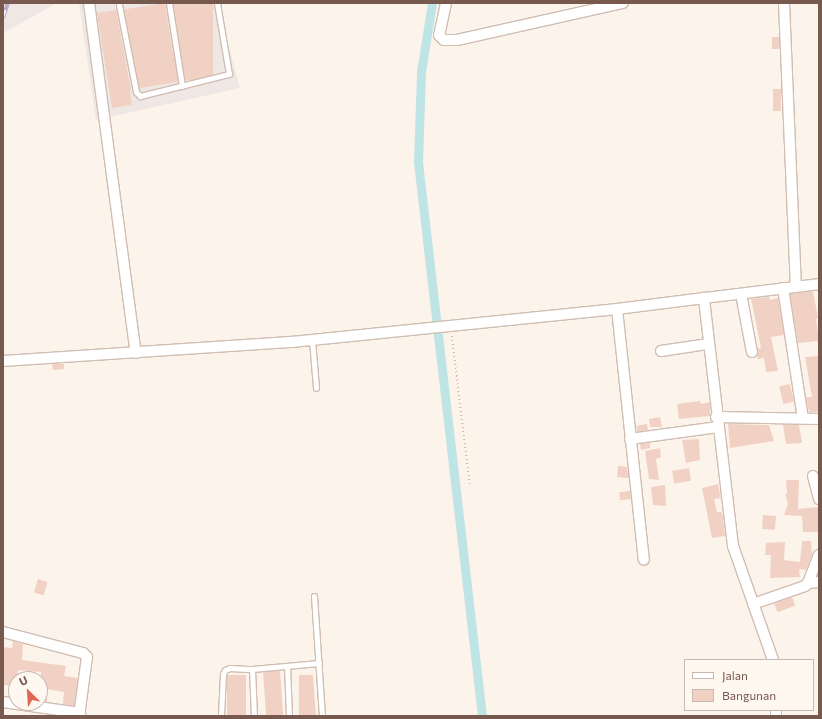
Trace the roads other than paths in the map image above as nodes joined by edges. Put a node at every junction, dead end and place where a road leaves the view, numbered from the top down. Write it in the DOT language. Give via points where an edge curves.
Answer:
graph roads {
  1 [pos="89,3"];
  2 [pos="169,3"];
  3 [pos="217,3"];
  4 [pos="446,3"];
  5 [pos="623,3"];
  6 [pos="784,3"];
  7 [pos="119,5"];
  8 [pos="182,86"];
  9 [pos="819,284"];
  10 [pos="796,287"];
  11 [pos="783,288"];
  12 [pos="741,294"];
  13 [pos="704,298"];
  14 [pos="617,309"];
  15 [pos="312,340"];
  16 [pos="708,344"];
  17 [pos="661,352"];
  18 [pos="752,352"];
  19 [pos="136,353"];
  20 [pos="3,361"];
  21 [pos="316,388"];
  22 [pos="803,418"];
  23 [pos="819,419"];
  24 [pos="717,422"];
  25 [pos="630,439"];
  26 [pos="813,476"];
  27 [pos="819,499"];
  28 [pos="819,555"];
  29 [pos="644,560"];
  30 [pos="819,582"];
  31 [pos="808,583"];
  32 [pos="314,596"];
  33 [pos="753,604"];
  34 [pos="3,632"];
  35 [pos="773,659"];
  36 [pos="319,663"];
  37 [pos="286,666"];
  38 [pos="252,669"];
  39 [pos="3,702"];
  40 [pos="80,714"];
  41 [pos="221,716"];
  42 [pos="254,716"];
  43 [pos="290,716"];
  44 [pos="322,716"];
  1 -- 19 [label="street"];
  2 -- 8 [label="lane"];
  3 -- 8 [label="lane" via="229,74"];
  4 -- 5 [label="street" via="439,35 444,40 457,40"];
  6 -- 10 [label="street"];
  7 -- 8 [label="lane" via="137,94 140,96"];
  9 -- 10 [label="street"];
  10 -- 11 [label="street"];
  11 -- 12 [label="street"];
  11 -- 22 [label="street"];
  12 -- 13 [label="street"];
  12 -- 18 [label="street"];
  13 -- 14 [label="street"];
  13 -- 16 [label="street"];
  14 -- 15 [label="street"];
  14 -- 25 [label="street"];
  15 -- 19 [label="street"];
  15 -- 21 [label="lane"];
  16 -- 17 [label="street"];
  16 -- 24 [label="street"];
  19 -- 20 [label="street"];
  22 -- 23 [label="street"];
  22 -- 24 [label="street"];
  24 -- 25 [label="street"];
  24 -- 33 [label="street" via="733,546"];
  25 -- 29 [label="street"];
  26 -- 27 [label="street"];
  28 -- 31 [label="street"];
  30 -- 31 [label="street"];
  31 -- 33 [label="street"];
  32 -- 36 [label="lane"];
  33 -- 35 [label="street"];
  34 -- 40 [label="street" via="83,653 88,657"];
  36 -- 37 [label="lane"];
  36 -- 44 [label="lane"];
  37 -- 38 [label="lane"];
  37 -- 43 [label="lane"];
  38 -- 41 [label="lane" via="230,668 224,671"];
  38 -- 42 [label="lane"];
  39 -- 40 [label="street"];
}
